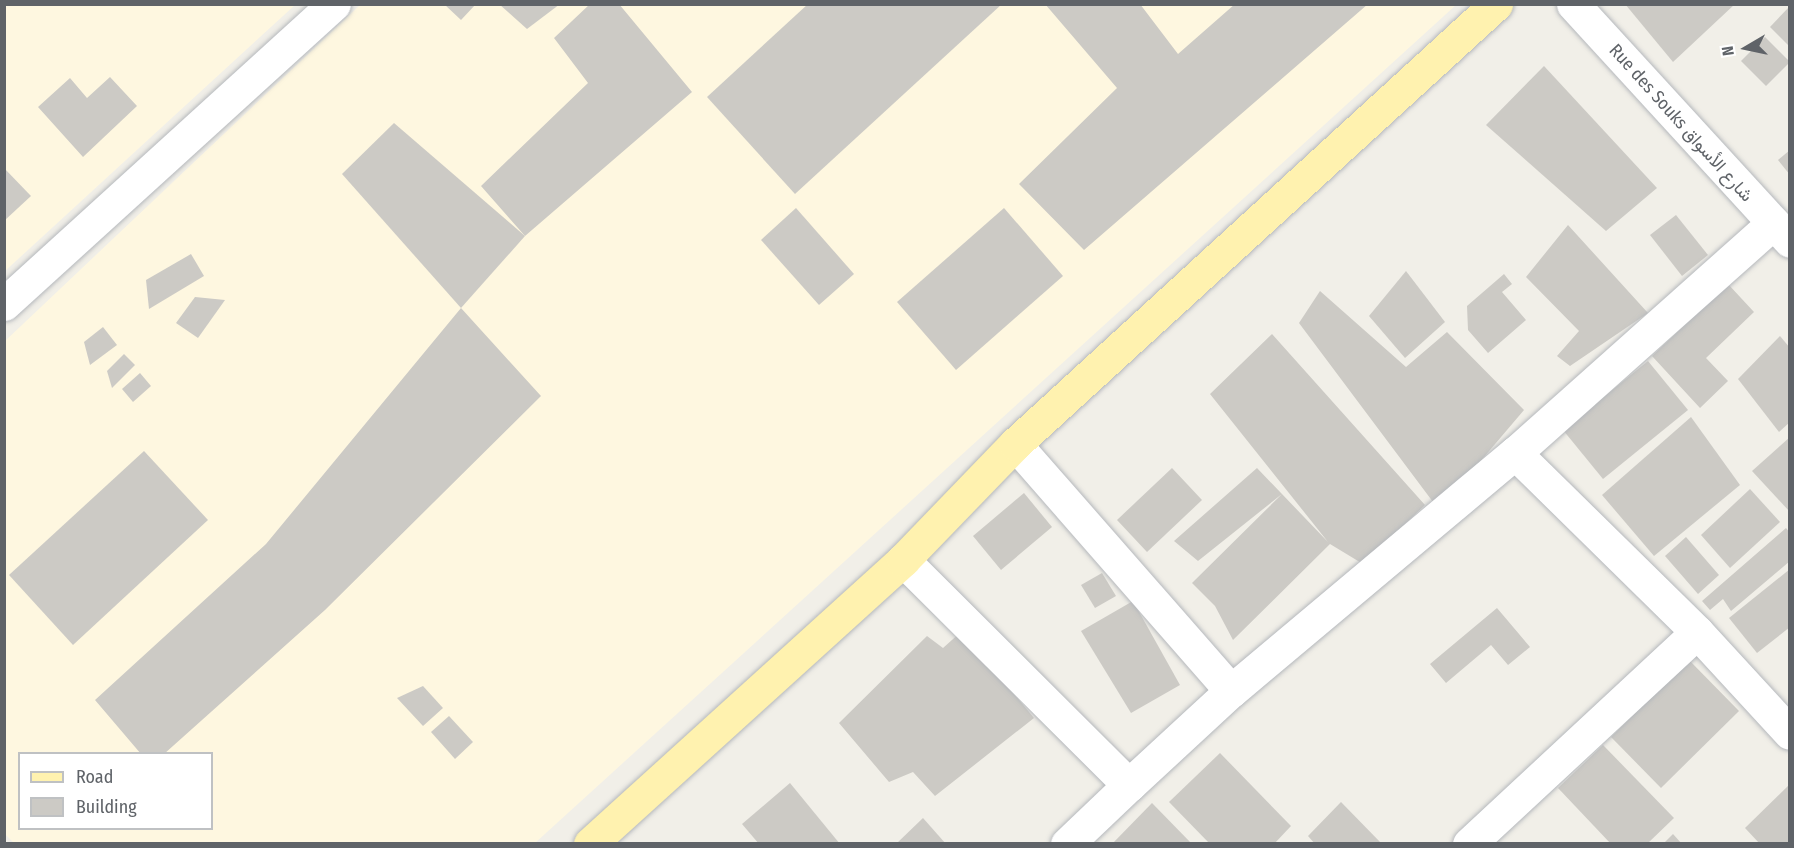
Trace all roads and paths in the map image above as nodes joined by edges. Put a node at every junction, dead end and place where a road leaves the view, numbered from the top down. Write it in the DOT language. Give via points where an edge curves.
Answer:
graph roads {
  1 [pos="334,4"];
  2 [pos="1496,4"];
  3 [pos="1573,4"];
  4 [pos="1781,232"];
  5 [pos="4,304"];
  6 [pos="1015,444"];
  7 [pos="1515,453"];
  8 [pos="903,560"];
  9 [pos="1697,632"];
  10 [pos="1231,691"];
  11 [pos="1790,733"];
  12 [pos="1129,785"];
  13 [pos="590,843"];
  14 [pos="1067,843"];
  15 [pos="1469,843"];
  1 -- 5 [label="street"];
  2 -- 6 [label="main road"];
  3 -- 4 [label="street, Rue des Souks شارع الأسواق"];
  4 -- 7 [label="street"];
  6 -- 8 [label="main road"];
  6 -- 10 [label="street"];
  7 -- 9 [label="street"];
  7 -- 10 [label="street"];
  8 -- 12 [label="street"];
  8 -- 13 [label="main road"];
  9 -- 11 [label="street"];
  9 -- 15 [label="street"];
  10 -- 12 [label="street"];
  12 -- 14 [label="street"];
}
